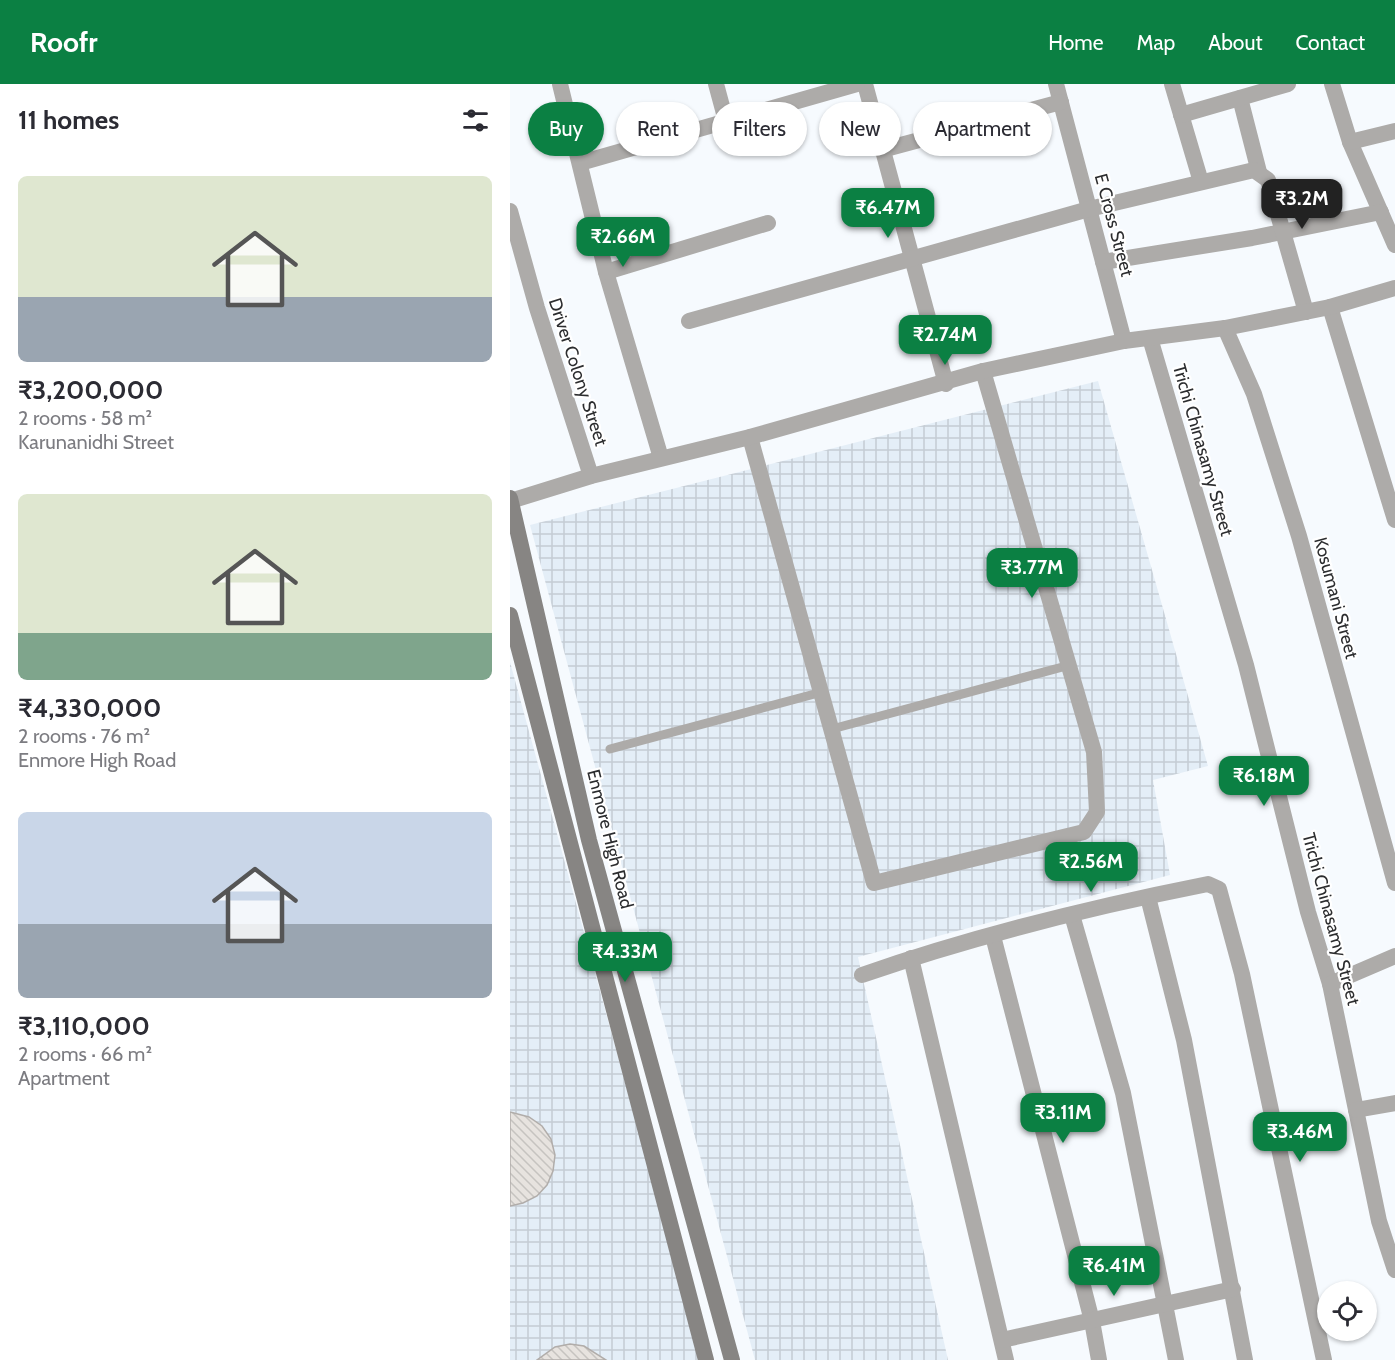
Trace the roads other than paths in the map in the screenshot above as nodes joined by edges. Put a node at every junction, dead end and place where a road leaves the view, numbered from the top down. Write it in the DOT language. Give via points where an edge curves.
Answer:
graph roads {
  1 [pos="560,84"];
  2 [pos="716,84"];
  3 [pos="857,84"];
  4 [pos="865,84"];
  5 [pos="1056,84"];
  6 [pos="1172,84"];
  7 [pos="1288,84"];
  8 [pos="1332,84"];
  9 [pos="1240,98"];
  10 [pos="721,102"];
  11 [pos="793,102"];
  12 [pos="870,102"];
  13 [pos="1061,102"];
  14 [pos="1182,115"];
  15 [pos="712,125"];
  16 [pos="1395,131"];
  17 [pos="1350,141"];
  18 [pos="901,145"];
  19 [pos="884,156"];
  20 [pos="579,163"];
  21 [pos="1259,172"];
  22 [pos="1201,182"];
  23 [pos="1089,209"];
  24 [pos="510,211"];
  25 [pos="1381,212"];
  26 [pos="768,223"];
  27 [pos="1285,232"];
  28 [pos="1395,245"];
  29 [pos="911,258"];
  30 [pos="1103,262"];
  31 [pos="606,272"];
  32 [pos="1395,288"];
  33 [pos="1330,307"];
  34 [pos="1306,312"];
  35 [pos="689,321"];
  36 [pos="1225,328"];
  37 [pos="1150,338"];
  38 [pos="1124,341"];
  39 [pos="983,371"];
  40 [pos="946,384"];
  41 [pos="750,437"];
  42 [pos="661,458"];
  43 [pos="591,476"];
  44 [pos="510,500"];
  45 [pos="1395,520"];
  46 [pos="510,615"];
  47 [pos="1070,665"];
  48 [pos="822,692"];
  49 [pos="832,729"];
  50 [pos="610,749"];
  51 [pos="1395,883"];
  52 [pos="1148,897"];
  53 [pos="1072,915"];
  54 [pos="993,936"];
  55 [pos="1395,956"];
  56 [pos="911,958"];
  57 [pos="862,975"];
  58 [pos="1330,984"];
  59 [pos="1395,1103"];
  60 [pos="1356,1110"];
  61 [pos="1387,1220"];
  62 [pos="1395,1270"];
  63 [pos="1233,1289"];
  64 [pos="1166,1302"];
  65 [pos="1092,1321"];
  66 [pos="1002,1340"];
  67 [pos="706,1360"];
  68 [pos="732,1360"];
  69 [pos="1006,1360"];
  70 [pos="1099,1360"];
  71 [pos="1176,1360"];
  72 [pos="1245,1360"];
  73 [pos="1324,1360"];
  1 -- 20 [label="street"];
  2 -- 10 [label="street"];
  3 -- 11 [label="street"];
  4 -- 12 [label="street"];
  5 -- 13 [label="street, E Cross Street"];
  6 -- 14 [label="street"];
  7 -- 9 [label="street"];
  8 -- 17 [label="street"];
  9 -- 14 [label="street"];
  9 -- 21 [label="street"];
  13 -- 18 [label="street"];
  13 -- 23 [label="street, E Cross Street"];
  14 -- 22 [label="street"];
  15 -- 20 [label="street"];
  16 -- 17 [label="street"];
  17 -- 25 [label="street"];
  19 -- 29 [label="street"];
  20 -- 31 [label="street"];
  21 -- 22 [label="street" via="1247,170"];
  21 -- 27 [label="street" via="1268,180"];
  22 -- 23 [label="street"];
  23 -- 29 [label="street"];
  23 -- 30 [label="street, E Cross Street"];
  24 -- 43 [label="street, Driver Colony Street"];
  25 -- 27 [label="street"];
  25 -- 28 [label="street"];
  26 -- 31 [label="street"];
  27 -- 30 [label="street"];
  27 -- 34 [label="street"];
  29 -- 35 [label="street"];
  29 -- 40 [label="street"];
  30 -- 38 [label="street, E Cross Street"];
  31 -- 42 [label="street"];
  32 -- 33 [label="street"];
  33 -- 34 [label="street"];
  33 -- 45 [label="street"];
  34 -- 36 [label="street"];
  36 -- 37 [label="street"];
  36 -- 51 [label="street, Kosumani Street" via="1254,394 1299,536"];
  37 -- 38 [label="street"];
  37 -- 58 [label="street, Trichi Chinasamy Street" via="1246,665"];
  38 -- 39 [label="street"];
  39 -- 40 [label="street"];
  39 -- 47 [label="street"];
  40 -- 41 [label="street"];
  41 -- 42 [label="street"];
  41 -- 48 [label="street"];
  42 -- 43 [label="street"];
  43 -- 44 [label="street"];
  44 -- 68 [label="main road, Enmore High Road" via="589,840"];
  46 -- 67 [label="main road"];
  47 -- 49 [label="lane"];
  47 -- 49 [label="street" via="1094,752 1097,812 1084,832 874,883"];
  48 -- 49 [label="street"];
  48 -- 50 [label="lane"];
  52 -- 53 [label="street"];
  52 -- 63 [label="street" via="1184,1040"];
  52 -- 73 [label="street" via="1208,884 1223,896"];
  53 -- 54 [label="street"];
  53 -- 64 [label="street" via="1123,1093"];
  54 -- 56 [label="street"];
  54 -- 65 [label="street"];
  55 -- 58 [label="street"];
  56 -- 57 [label="street"];
  56 -- 66 [label="street"];
  58 -- 60 [label="street, Trichi Chinasamy Street"];
  59 -- 60 [label="street"];
  60 -- 61 [label="street, Trichi Chinasamy Street"];
  61 -- 62 [label="street, Trichi Chinasamy Street"];
  63 -- 64 [label="street"];
  63 -- 72 [label="street"];
  64 -- 65 [label="street"];
  64 -- 71 [label="street"];
  65 -- 66 [label="street"];
  65 -- 70 [label="street"];
  66 -- 69 [label="street"];
}
